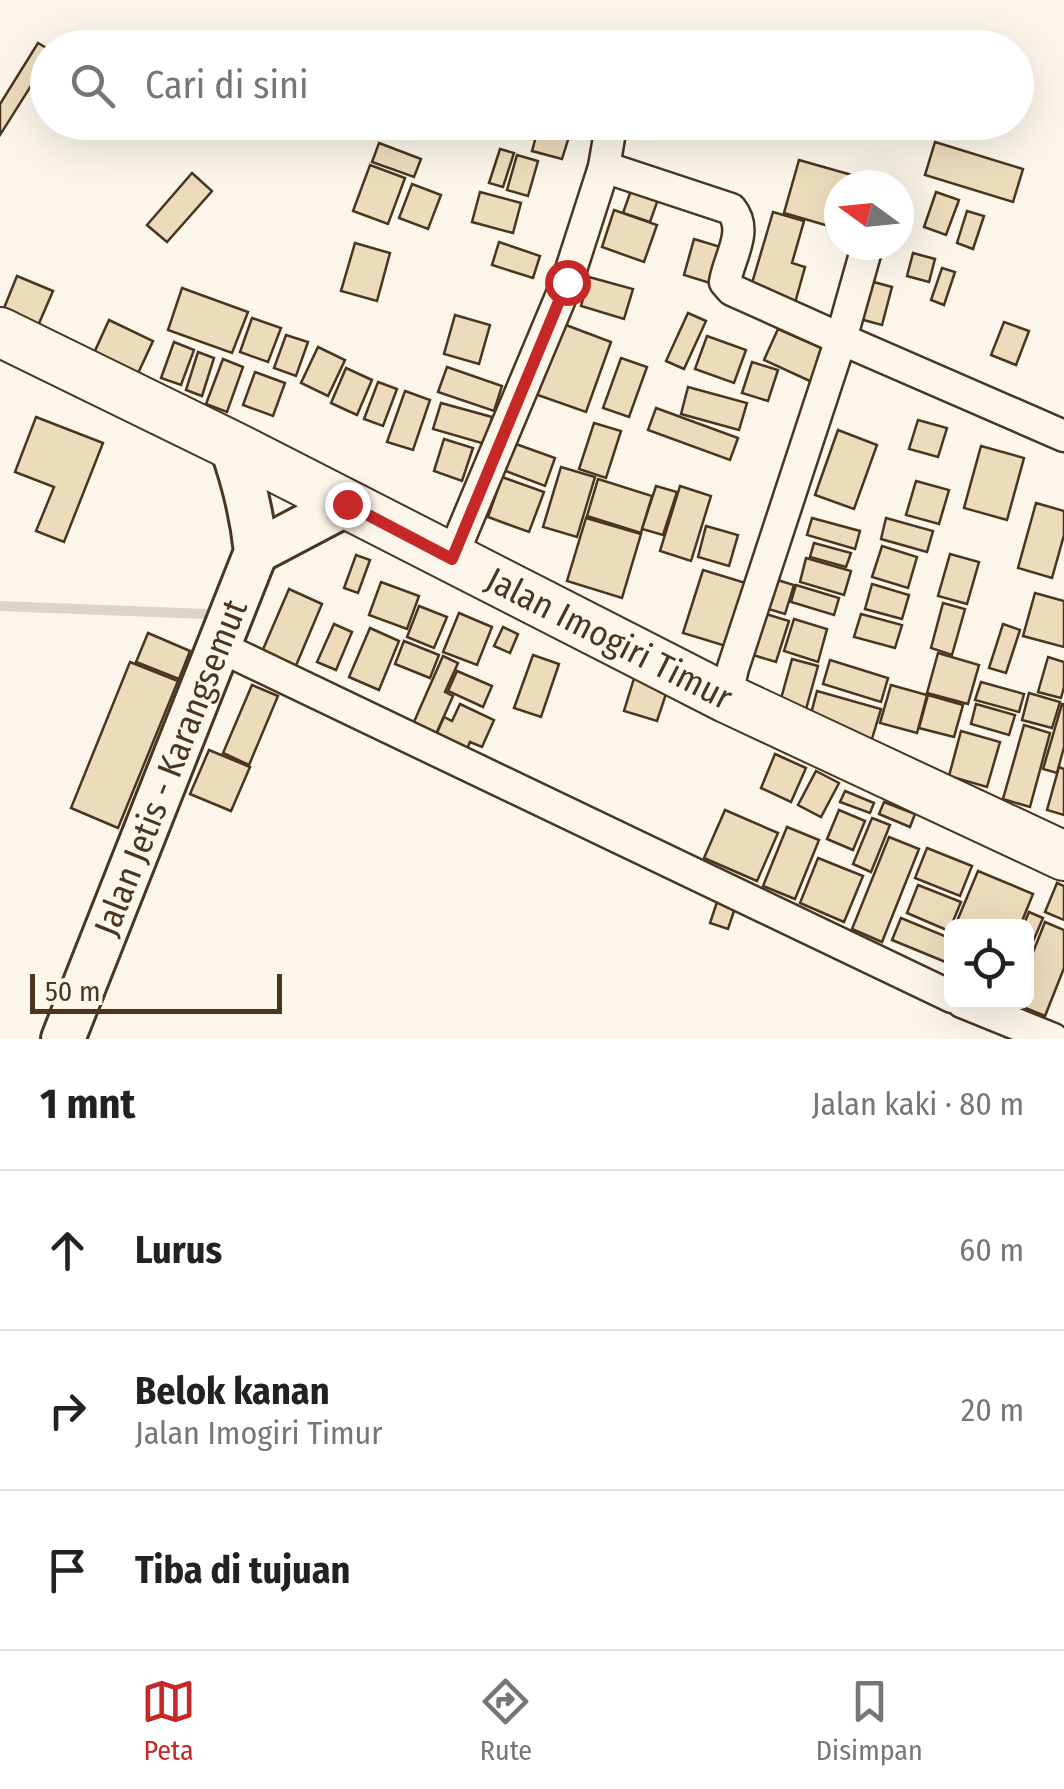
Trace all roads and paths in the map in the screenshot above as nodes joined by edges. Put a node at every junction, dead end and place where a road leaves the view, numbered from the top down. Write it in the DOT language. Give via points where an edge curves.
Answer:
graph roads {
  1 [pos="609,140"];
  2 [pos="604,166"];
  3 [pos="863,260"];
  4 [pos="0,332"];
  5 [pos="842,339"];
  6 [pos="1064,436"];
  7 [pos="231,446"];
  8 [pos="347,504"];
  9 [pos="256,552"];
  10 [pos="452,559"];
  11 [pos="218,646"];
  12 [pos="726,698"];
  13 [pos="1064,856"];
  14 [pos="944,993"];
  15 [pos="979,1009"];
  16 [pos="62,1039"];
  17 [pos="1053,1039"];
  1 -- 2 [label="street"];
  2 -- 5 [label="street" via="731,209 740,231 725,282"];
  2 -- 10 [label="street" via="567,282"];
  3 -- 5 [label="street"];
  4 -- 7 [label="main road, Jalan Imogiri Timur"];
  5 -- 6 [label="street"];
  5 -- 12 [label="street"];
  7 -- 8 [label="main road, Jalan Imogiri Timur"];
  7 -- 9 [label="main road"];
  8 -- 9 [label="main road"];
  8 -- 10 [label="main road, Jalan Imogiri Timur"];
  9 -- 11 [label="main road, Jalan Jetis - Karangsemut"];
  10 -- 12 [label="main road, Jalan Imogiri Timur"];
  11 -- 14 [label="street"];
  11 -- 16 [label="main road, Jalan Jetis - Karangsemut"];
  12 -- 13 [label="main road, Jalan Imogiri Timur"];
  15 -- 17 [label="street"];
}
